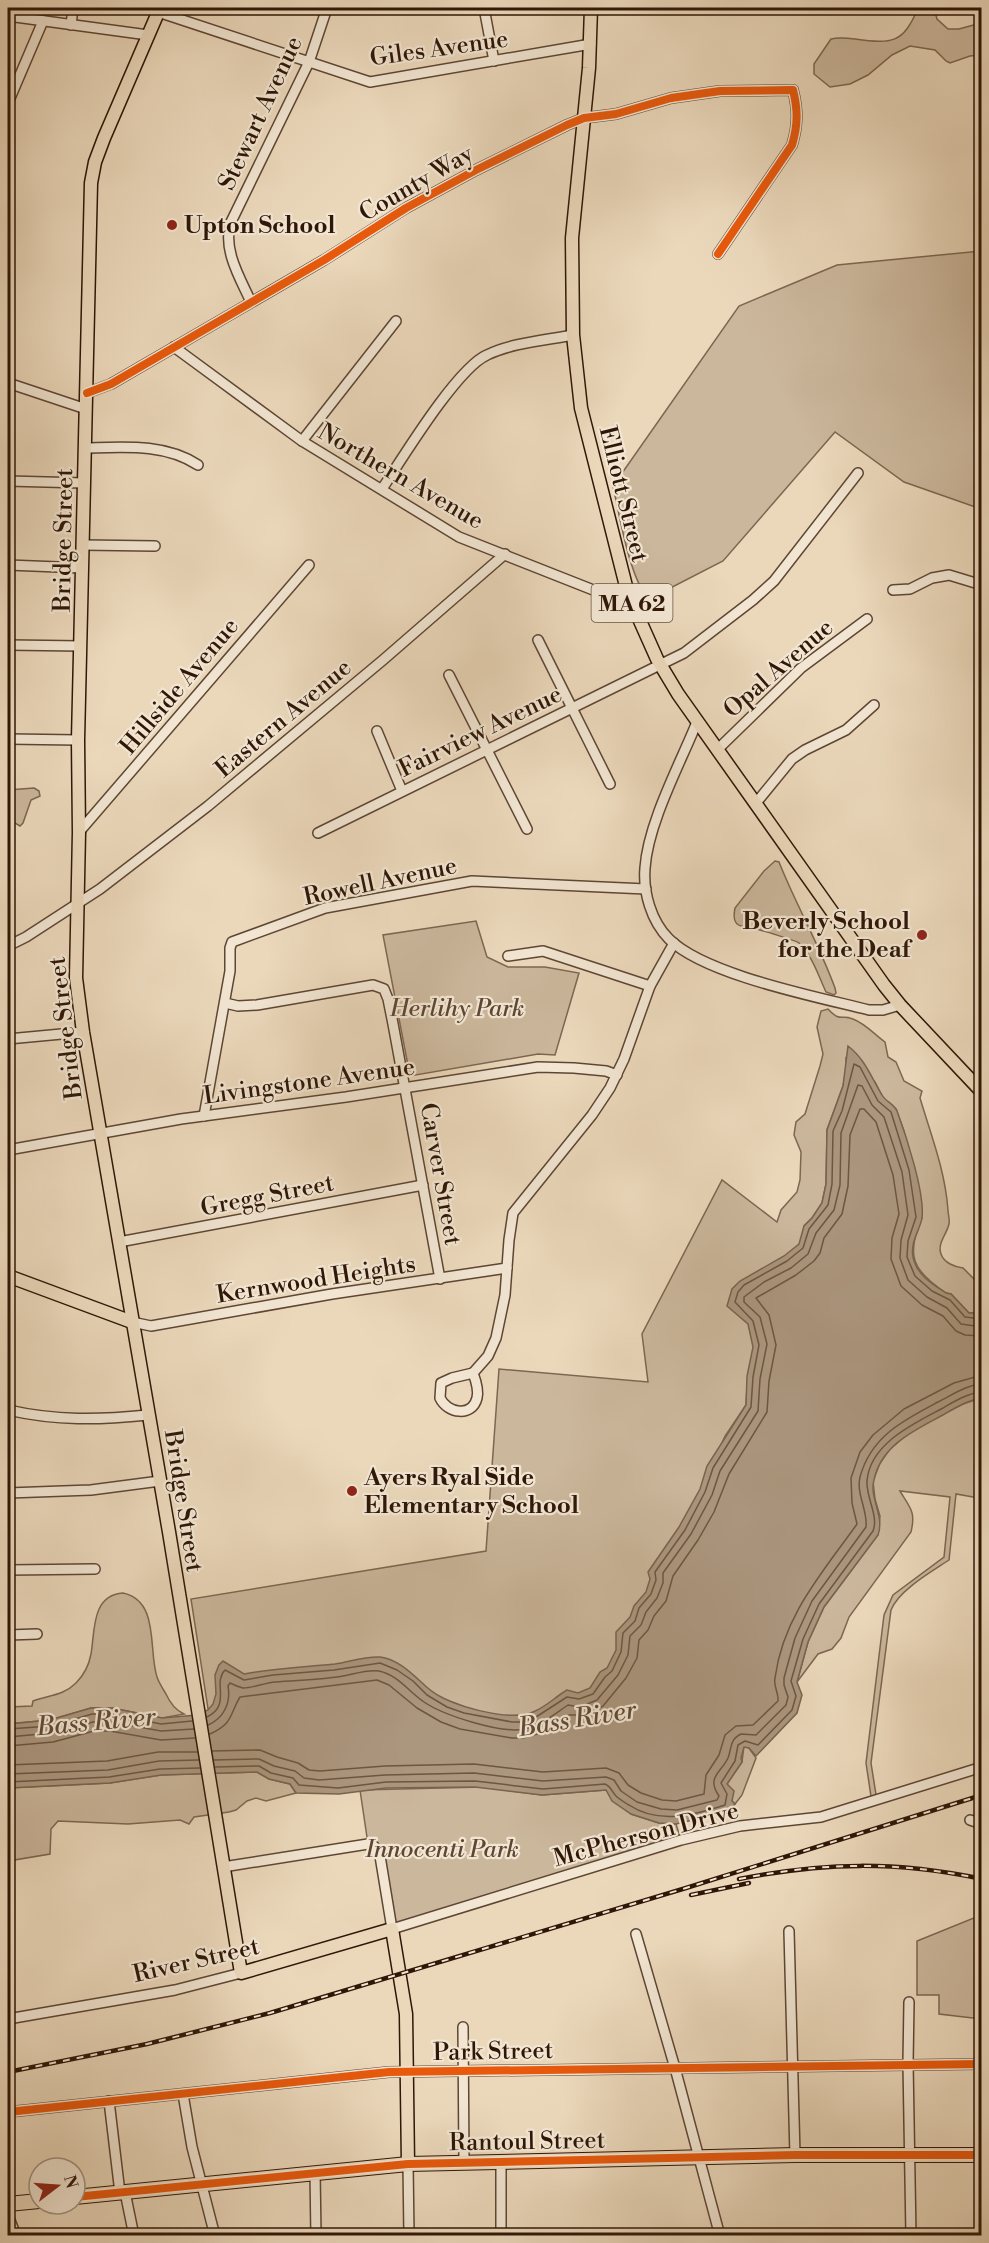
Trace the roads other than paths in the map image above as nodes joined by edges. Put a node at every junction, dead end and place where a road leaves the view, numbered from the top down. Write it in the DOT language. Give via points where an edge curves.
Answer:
graph roads {
  1 [pos="73,8"];
  2 [pos="327,8"];
  3 [pos="484,8"];
  4 [pos="591,8"];
  5 [pos="159,10"];
  6 [pos="8,16"];
  7 [pos="43,21"];
  8 [pos="71,25"];
  9 [pos="147,35"];
  10 [pos="591,44"];
  11 [pos="494,61"];
  12 [pos="309,62"];
  13 [pos="8,103"];
  14 [pos="584,118"];
  15 [pos="718,254"];
  16 [pos="251,302"];
  17 [pos="396,321"];
  18 [pos="573,335"];
  19 [pos="174,347"];
  20 [pos="8,383"];
  21 [pos="87,393"];
  22 [pos="87,409"];
  23 [pos="302,441"];
  24 [pos="85,448"];
  25 [pos="198,465"];
  26 [pos="858,473"];
  27 [pos="8,481"];
  28 [pos="84,483"];
  29 [pos="382,489"];
  30 [pos="83,545"];
  31 [pos="155,546"];
  32 [pos="505,554"];
  33 [pos="8,565"];
  34 [pos="309,565"];
  35 [pos="83,568"];
  36 [pos="981,585"];
  37 [pos="893,590"];
  38 [pos="628,594"];
  39 [pos="867,619"];
  40 [pos="538,640"];
  41 [pos="8,645"];
  42 [pos="81,646"];
  43 [pos="661,666"];
  44 [pos="449,675"];
  45 [pos="874,705"];
  46 [pos="572,707"];
  47 [pos="698,722"];
  48 [pos="376,731"];
  49 [pos="8,739"];
  50 [pos="78,740"];
  51 [pos="487,749"];
  52 [pos="718,749"];
  53 [pos="610,784"];
  54 [pos="402,791"];
  55 [pos="756,803"];
  56 [pos="527,829"];
  57 [pos="79,832"];
  58 [pos="318,833"];
  59 [pos="645,890"];
  60 [pos="77,903"];
  61 [pos="674,943"];
  62 [pos="8,946"];
  63 [pos="508,956"];
  64 [pos="650,986"];
  65 [pos="225,1003"];
  66 [pos="900,1005"];
  67 [pos="83,1032"];
  68 [pos="8,1039"];
  69 [pos="617,1075"];
  70 [pos="405,1088"];
  71 [pos="981,1092"];
  72 [pos="204,1116"];
  73 [pos="100,1134"];
  74 [pos="8,1150"];
  75 [pos="423,1185"];
  76 [pos="119,1242"];
  77 [pos="507,1268"];
  78 [pos="8,1276"];
  79 [pos="440,1279"];
  80 [pos="132,1322"];
  81 [pos="473,1373"];
  82 [pos="8,1410"];
  83 [pos="148,1415"];
  84 [pos="160,1481"];
  85 [pos="8,1493"];
  86 [pos="95,1569"];
  87 [pos="8,1570"];
  88 [pos="37,1634"];
  89 [pos="8,1635"];
  90 [pos="981,1767"];
  91 [pos="970,1820"];
  92 [pos="981,1824"];
  93 [pos="223,1867"];
  94 [pos="392,1929"];
  95 [pos="789,1931"];
  96 [pos="636,1934"];
  97 [pos="241,1973"];
  98 [pos="909,2002"];
  99 [pos="8,2019"];
  100 [pos="463,2027"];
  101 [pos="908,2063"];
  102 [pos="981,2064"];
  103 [pos="793,2066"];
  104 [pos="675,2068"];
  105 [pos="406,2071"];
  106 [pos="464,2072"];
  107 [pos="183,2094"];
  108 [pos="109,2101"];
  109 [pos="8,2112"];
  110 [pos="910,2154"];
  111 [pos="795,2155"];
  112 [pos="981,2155"];
  113 [pos="699,2157"];
  114 [pos="501,2161"];
  115 [pos="464,2162"];
  116 [pos="408,2164"];
  117 [pos="315,2172"];
  118 [pos="201,2184"];
  119 [pos="123,2193"];
  120 [pos="87,2197"];
  121 [pos="27,2202"];
  122 [pos="8,2204"];
  123 [pos="8,2215"];
  124 [pos="16,2235"];
  125 [pos="135,2235"];
  126 [pos="215,2235"];
  127 [pos="316,2235"];
  128 [pos="408,2235"];
  129 [pos="501,2235"];
  130 [pos="720,2235"];
  131 [pos="911,2235"];
  1 -- 8 [label="street"];
  2 -- 12 [label="street, Stewart Avenue"];
  3 -- 11 [label="street"];
  4 -- 10 [label="main road, Elliott Street / MA 62"];
  5 -- 9 [label="main road, Bridge Street"];
  5 -- 12 [label="street, Giles Avenue"];
  6 -- 7 [label="street"];
  7 -- 8 [label="street"];
  7 -- 13 [label="street"];
  8 -- 9 [label="street"];
  9 -- 21 [label="main road, Bridge Street" via="104,138 91,183"];
  10 -- 11 [label="street, Giles Avenue"];
  10 -- 14 [label="main road, Elliott Street / MA 62"];
  11 -- 12 [label="street, Giles Avenue" via="370,82"];
  12 -- 16 [label="street, Stewart Avenue" via="227,234 232,259"];
  14 -- 15 [label="street, County Way" via="720,91 793,90 798,128 792,145"];
  14 -- 16 [label="street, County Way" via="406,208"];
  14 -- 18 [label="main road, Elliott Street / MA 62" via="572,238"];
  16 -- 19 [label="street, County Way"];
  17 -- 23 [label="street"];
  18 -- 29 [label="street" via="507,349 477,361 440,404"];
  18 -- 38 [label="main road, Elliott Street / MA 62" via="581,408"];
  19 -- 21 [label="street, County Way" via="111,384"];
  19 -- 23 [label="street, Northern Avenue"];
  20 -- 22 [label="street"];
  21 -- 22 [label="main road, Bridge Street"];
  22 -- 24 [label="main road, Bridge Street"];
  23 -- 29 [label="street, Northern Avenue"];
  24 -- 25 [label="street" via="147,447"];
  24 -- 28 [label="main road, Bridge Street"];
  26 -- 43 [label="street, Fairview Avenue" via="774,581 684,653"];
  27 -- 28 [label="street"];
  28 -- 30 [label="main road, Bridge Street"];
  29 -- 32 [label="street, Northern Avenue" via="459,537"];
  30 -- 31 [label="street"];
  30 -- 35 [label="main road, Bridge Street"];
  32 -- 38 [label="street, Northern Avenue" via="606,595"];
  32 -- 60 [label="street, Eastern Avenue" via="208,806"];
  33 -- 35 [label="street"];
  34 -- 57 [label="street, Hillside Avenue"];
  35 -- 42 [label="main road, Bridge Street"];
  36 -- 37 [label="street" via="949,575 910,589"];
  38 -- 43 [label="main road, Elliott Street / MA 62"];
  39 -- 52 [label="street, Opal Avenue" via="801,668"];
  40 -- 46 [label="street"];
  41 -- 42 [label="street"];
  42 -- 50 [label="main road, Bridge Street"];
  43 -- 46 [label="street, Fairview Avenue"];
  43 -- 47 [label="main road, Elliott Street / MA 62"];
  44 -- 51 [label="street"];
  45 -- 55 [label="street" via="846,730 792,759"];
  46 -- 51 [label="street, Fairview Avenue"];
  46 -- 53 [label="street"];
  47 -- 52 [label="main road, Elliott Street / MA 62"];
  47 -- 59 [label="street" via="652,832"];
  48 -- 54 [label="street"];
  49 -- 50 [label="street"];
  50 -- 57 [label="main road, Bridge Street"];
  51 -- 54 [label="street, Fairview Avenue"];
  51 -- 56 [label="street"];
  52 -- 55 [label="main road, Elliott Street / MA 62"];
  54 -- 58 [label="street, Fairview Avenue"];
  55 -- 66 [label="main road, Elliott Street / MA 62"];
  57 -- 60 [label="main road, Bridge Street"];
  59 -- 61 [label="street" via="660,928"];
  59 -- 65 [label="street, Rowell Avenue" via="472,881 325,908 232,942"];
  60 -- 62 [label="street, Eastern Avenue"];
  60 -- 67 [label="main road, Bridge Street" via="76,978"];
  61 -- 64 [label="street"];
  61 -- 66 [label="street" via="691,956 789,990 869,1010"];
  63 -- 64 [label="street" via="543,951"];
  64 -- 69 [label="street"];
  65 -- 70 [label="street, Carver Street" via="257,1005 379,986 388,999"];
  65 -- 72 [label="street, Rowell Avenue"];
  66 -- 71 [label="main road, Elliott Street / MA 62"];
  67 -- 68 [label="street"];
  67 -- 73 [label="main road, Bridge Street"];
  69 -- 70 [label="street, Livingstone Avenue" via="538,1067"];
  69 -- 77 [label="street" via="592,1114 513,1213"];
  70 -- 72 [label="street, Livingstone Avenue"];
  70 -- 75 [label="street, Carver Street"];
  72 -- 73 [label="street, Livingstone Avenue"];
  73 -- 74 [label="street, Livingstone Avenue"];
  73 -- 76 [label="main road, Bridge Street"];
  75 -- 76 [label="street, Gregg Street"];
  75 -- 79 [label="street, Carver Street"];
  76 -- 80 [label="main road, Bridge Street"];
  77 -- 79 [label="street, Kernwood Heights"];
  77 -- 81 [label="street" via="496,1338 488,1356"];
  78 -- 80 [label="main road"];
  79 -- 80 [label="street, Kernwood Heights" via="151,1326"];
  80 -- 83 [label="main road, Bridge Street"];
  81 -- 81 [label="street" via="477,1384 474,1404 461,1412 447,1407 440,1398 441,1383"];
  82 -- 83 [label="street" via="62,1419"];
  83 -- 84 [label="main road, Bridge Street"];
  84 -- 85 [label="street" via="91,1490"];
  84 -- 93 [label="main road, Bridge Street"];
  86 -- 87 [label="street"];
  88 -- 89 [label="street"];
  90 -- 94 [label="street, McPherson Drive" via="821,1817 732,1828 681,1840"];
  91 -- 92 [label="street"];
  93 -- 94 [label="street" via="363,1844 374,1846 380,1857"];
  93 -- 97 [label="main road, Bridge Street"];
  94 -- 97 [label="main road, River Street"];
  94 -- 105 [label="main road" via="406,2014"];
  95 -- 103 [label="street"];
  96 -- 104 [label="street"];
  97 -- 99 [label="street, River Street" via="176,1990"];
  98 -- 101 [label="street"];
  100 -- 106 [label="street"];
  101 -- 102 [label="street, Park Street"];
  101 -- 103 [label="street, Park Street"];
  101 -- 110 [label="street"];
  103 -- 104 [label="street, Park Street"];
  103 -- 111 [label="street"];
  104 -- 106 [label="street, Park Street"];
  104 -- 113 [label="street"];
  105 -- 106 [label="street, Park Street"];
  105 -- 107 [label="street, Park Street"];
  105 -- 116 [label="main road"];
  106 -- 115 [label="street"];
  107 -- 108 [label="street, Park Street"];
  107 -- 118 [label="street"];
  108 -- 109 [label="street, Park Street"];
  108 -- 119 [label="street"];
  110 -- 111 [label="highway, Rantoul Street"];
  110 -- 112 [label="highway, Rantoul Street"];
  110 -- 131 [label="street"];
  111 -- 113 [label="highway, Rantoul Street"];
  113 -- 114 [label="highway, Rantoul Street"];
  113 -- 130 [label="street"];
  114 -- 115 [label="highway, Rantoul Street"];
  114 -- 129 [label="street"];
  115 -- 116 [label="highway, Rantoul Street"];
  116 -- 117 [label="highway, Rantoul Street"];
  116 -- 128 [label="street"];
  117 -- 118 [label="highway, Rantoul Street"];
  117 -- 127 [label="street"];
  118 -- 119 [label="highway, Rantoul Street"];
  118 -- 126 [label="street"];
  119 -- 120 [label="highway, Rantoul Street"];
  119 -- 125 [label="street"];
  121 -- 122 [label="highway"];
  123 -- 124 [label="street"];
}
